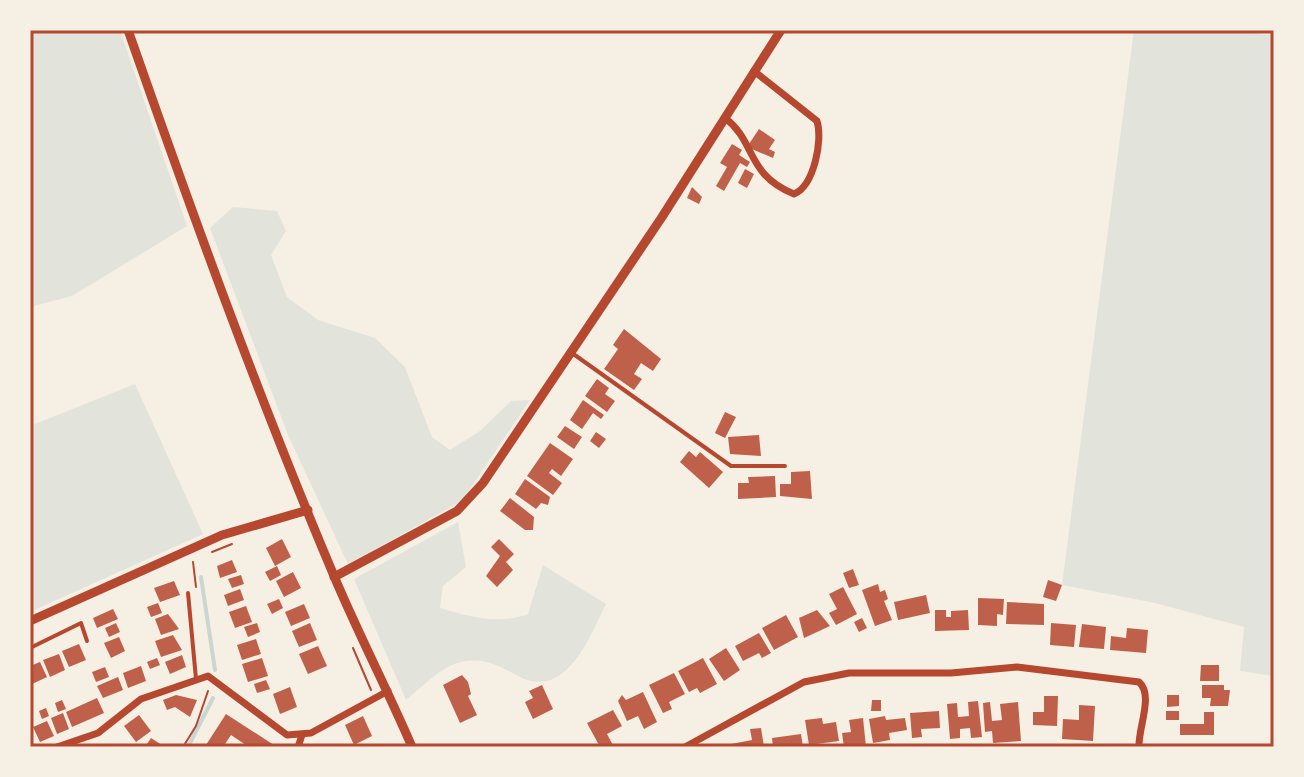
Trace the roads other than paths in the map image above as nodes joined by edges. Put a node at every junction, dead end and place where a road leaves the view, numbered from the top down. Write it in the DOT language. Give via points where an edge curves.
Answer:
graph roads {
  1 [pos="128,30"];
  2 [pos="781,30"];
  3 [pos="754,71"];
  4 [pos="725,118"];
  5 [pos="571,353"];
  6 [pos="785,466"];
  7 [pos="308,510"];
  8 [pos="334,577"];
  9 [pos="188,593"];
  10 [pos="30,621"];
  11 [pos="87,641"];
  12 [pos="30,648"];
  13 [pos="196,679"];
  14 [pos="388,691"];
  15 [pos="302,735"];
  16 [pos="60,746"];
  17 [pos="298,747"];
  18 [pos="412,747"];
  19 [pos="685,747"];
  20 [pos="1139,747"];
  1 -- 7 [label="street" via="198,232"];
  2 -- 3 [label="street"];
  3 -- 4 [label="street"];
  3 -- 4 [label="street" via="817,121 819,151 803,190 794,194 767,179 737,127"];
  4 -- 5 [label="street"];
  5 -- 6 [label="lane" via="731,466"];
  5 -- 8 [label="street" via="483,483 457,511"];
  7 -- 8 [label="street"];
  7 -- 10 [label="street" via="222,535"];
  8 -- 14 [label="street"];
  9 -- 13 [label="lane"];
  11 -- 12 [label="lane" via="81,623"];
  13 -- 15 [label="street" via="208,676 287,735"];
  13 -- 16 [label="street" via="141,699 98,733"];
  14 -- 15 [label="street"];
  14 -- 18 [label="street"];
  15 -- 17 [label="street"];
  19 -- 20 [label="street" via="804,682 849,673 1017,667 1139,682 1146,697"];
}
